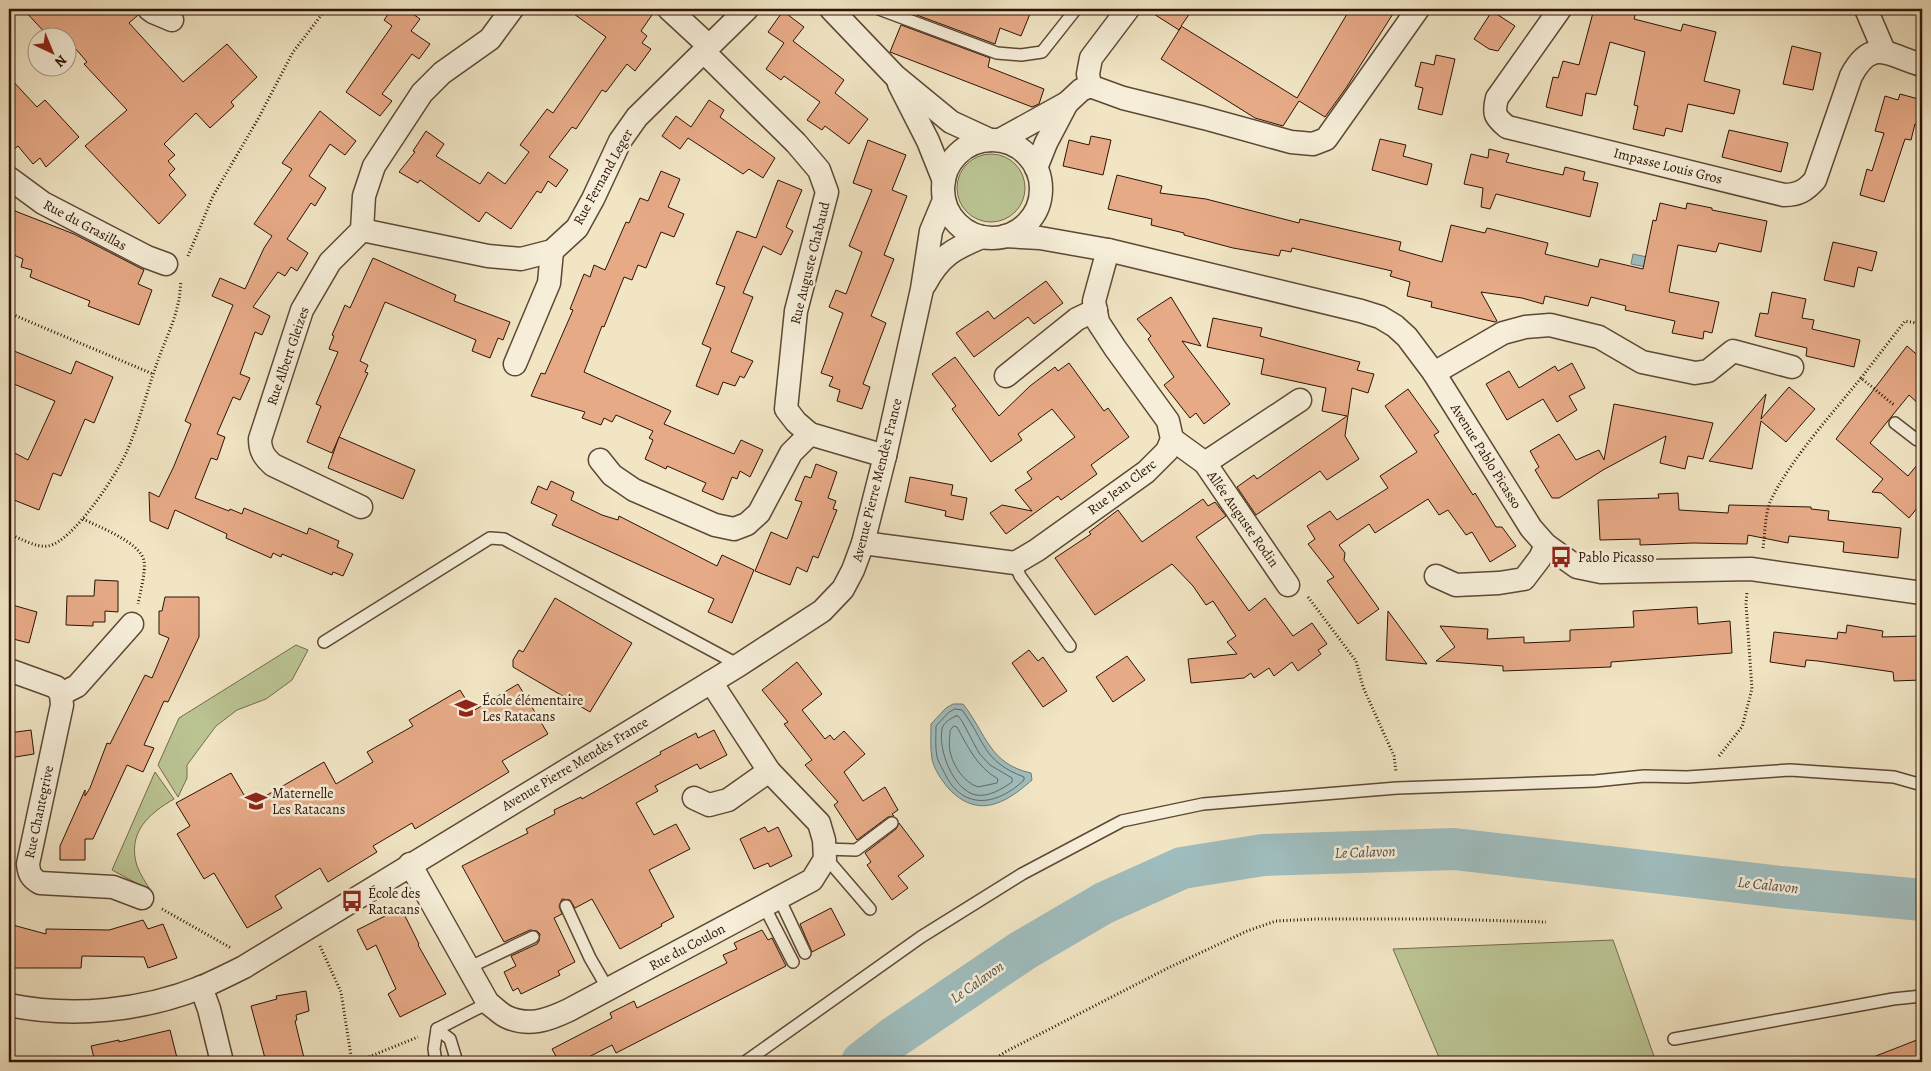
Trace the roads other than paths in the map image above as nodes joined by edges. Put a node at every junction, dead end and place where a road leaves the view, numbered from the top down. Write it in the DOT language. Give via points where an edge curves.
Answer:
graph roads {
  1 [pos="149,9"];
  2 [pos="512,9"];
  3 [pos="669,9"];
  4 [pos="748,9"];
  5 [pos="830,9"];
  6 [pos="879,9"];
  7 [pos="1076,9"];
  8 [pos="1128,9"];
  9 [pos="1418,9"];
  10 [pos="1560,9"];
  11 [pos="1866,9"];
  12 [pos="172,20"];
  13 [pos="706,49"];
  14 [pos="1884,51"];
  15 [pos="1922,65"];
  16 [pos="895,76"];
  17 [pos="1090,86"];
  18 [pos="1067,103"];
  19 [pos="995,140"];
  20 [pos="1036,168"];
  21 [pos="9,178"];
  22 [pos="944,190"];
  23 [pos="1039,202"];
  24 [pos="362,230"];
  25 [pos="982,236"];
  26 [pos="1005,236"];
  27 [pos="1073,243"];
  28 [pos="1108,250"];
  29 [pos="552,251"];
  30 [pos="178,268"];
  31 [pos="922,289"];
  32 [pos="1096,310"];
  33 [pos="515,364"];
  34 [pos="1792,367"];
  35 [pos="1434,373"];
  36 [pos="1006,376"];
  37 [pos="1300,400"];
  38 [pos="1895,423"];
  39 [pos="810,434"];
  40 [pos="1172,439"];
  41 [pos="1922,440"];
  42 [pos="885,456"];
  43 [pos="600,460"];
  44 [pos="1205,463"];
  45 [pos="361,507"];
  46 [pos="863,543"];
  47 [pos="1546,544"];
  48 [pos="1015,563"];
  49 [pos="1436,576"];
  50 [pos="1288,584"];
  51 [pos="1922,593"];
  52 [pos="132,624"];
  53 [pos="324,642"];
  54 [pos="1070,646"];
  55 [pos="739,664"];
  56 [pos="9,670"];
  57 [pos="711,682"];
  58 [pos="61,694"];
  59 [pos="769,771"];
  60 [pos="1922,786"];
  61 [pos="694,798"];
  62 [pos="892,823"];
  63 [pos="824,854"];
  64 [pos="410,864"];
  65 [pos="142,898"];
  66 [pos="771,902"];
  67 [pos="566,906"];
  68 [pos="870,909"];
  69 [pos="533,937"];
  70 [pos="805,954"];
  71 [pos="793,962"];
  72 [pos="468,968"];
  73 [pos="201,987"];
  74 [pos="608,989"];
  75 [pos="1922,996"];
  76 [pos="488,1002"];
  77 [pos="9,1005"];
  78 [pos="437,1029"];
  79 [pos="1674,1039"];
  80 [pos="222,1062"];
  81 [pos="436,1062"];
  82 [pos="457,1062"];
  83 [pos="746,1062"];
  1 -- 12 [label="street"];
  2 -- 24 [label="street" via="490,39 442,73 422,94 374,166 364,196"];
  3 -- 13 [label="street"];
  4 -- 13 [label="street, Rue Fernand Leger"];
  5 -- 16 [label="street"];
  6 -- 7 [label="lane" via="996,53 1021,56 1042,52"];
  8 -- 17 [label="street" via="1091,58"];
  9 -- 17 [label="street" via="1326,139 1313,144 1291,142"];
  10 -- 14 [label="street, Impasse Louis Gros" via="1497,98 1494,109 1502,123 1507,127 1784,195 1806,191 1816,180 1851,76 1858,64 1871,53"];
  11 -- 14 [label="street"];
  13 -- 29 [label="street, Rue Fernand Leger" via="637,117 620,141 577,228"];
  13 -- 39 [label="street, Rue Auguste Chabaud" via="819,170 827,192 796,311 786,409"];
  14 -- 15 [label="street"];
  16 -- 19 [label="street" via="951,122"];
  16 -- 22 [label="street" via="928,141"];
  17 -- 18 [label="street"];
  18 -- 19 [label="street"];
  18 -- 20 [label="street"];
  19 -- 20 [label="street" via="1022,150"];
  19 -- 22 [label="street" via="976,142 964,148 948,168"];
  20 -- 23 [label="street" via="1041,190"];
  21 -- 30 [label="street, Rue du Grasillas" via="43,203 147,257"];
  22 -- 25 [label="street" via="949,213 957,224"];
  22 -- 31 [label="street, Avenue Pierre Mendès France" via="931,231"];
  23 -- 26 [label="street" via="1027,223"];
  23 -- 27 [label="street" via="1052,224"];
  24 -- 29 [label="street, Rue Fernand Leger" via="488,256 520,259"];
  24 -- 45 [label="street, Rue Albert Gleizes" via="330,262 302,310 260,439 260,449 274,465"];
  25 -- 26 [label="street"];
  25 -- 31 [label="street, Avenue Pierre Mendès France" via="942,259"];
  26 -- 27 [label="street, Avenue Pablo Picasso"];
  27 -- 28 [label="street, Avenue Pablo Picasso"];
  28 -- 32 [label="street" via="1094,301"];
  28 -- 35 [label="street, Avenue Pablo Picasso" via="1380,317 1407,337"];
  29 -- 33 [label="street" via="549,284"];
  31 -- 42 [label="street, Avenue Pierre Mendès France"];
  32 -- 36 [label="street" via="1077,318"];
  32 -- 40 [label="street" via="1098,322 1168,421"];
  34 -- 35 [label="street" via="1733,351 1708,371 1695,373 1642,362 1599,337 1550,325 1504,333"];
  35 -- 47 [label="street, Avenue Pablo Picasso" via="1531,528"];
  37 -- 44 [label="street"];
  38 -- 41 [label="lane" via="1917,440"];
  39 -- 42 [label="street, Rue Auguste Chabaud"];
  39 -- 43 [label="street" via="790,453 759,513 747,524 734,529 715,525 634,490 612,475"];
  40 -- 44 [label="street, Allée Auguste Rodin"];
  40 -- 48 [label="street, Rue Jean Clerc" via="1167,451 1146,472"];
  42 -- 46 [label="street, Avenue Pierre Mendès France"];
  44 -- 50 [label="street, Allée Auguste Rodin"];
  46 -- 48 [label="street"];
  46 -- 55 [label="street, Avenue Pierre Mendès France" via="843,589 822,612"];
  47 -- 49 [label="street" via="1524,579 1456,586"];
  47 -- 51 [label="street, Avenue Pablo Picasso" via="1577,568 1601,572 1751,569"];
  48 -- 54 [label="lane" via="1020,576"];
  52 -- 58 [label="street" via="76,686"];
  53 -- 55 [label="lane" via="490,538 504,539"];
  55 -- 57 [label="street, Avenue Pierre Mendès France"];
  56 -- 58 [label="street" via="56,687"];
  57 -- 59 [label="street"];
  57 -- 64 [label="street, Avenue Pierre Mendès France"];
  58 -- 65 [label="street, Rue Chantegrive" via="62,705 28,871 32,879 40,883 113,888"];
  59 -- 61 [label="street" via="728,800 709,805"];
  59 -- 63 [label="street" via="819,822"];
  60 -- 83 [label="lane" via="1894,777 1790,770 1687,777 1644,776 1595,781 1398,788 1203,804 1122,821 1022,874 921,937"];
  62 -- 63 [label="lane" via="856,850"];
  63 -- 66 [label="street, Rue du Coulon" via="812,880"];
  63 -- 68 [label="lane"];
  64 -- 72 [label="street, Rue du Coulon"];
  64 -- 73 [label="street, Avenue Pierre Mendès France" via="244,967"];
  66 -- 70 [label="lane"];
  66 -- 71 [label="lane"];
  66 -- 74 [label="street, Rue du Coulon"];
  67 -- 74 [label="lane"];
  69 -- 72 [label="lane"];
  72 -- 76 [label="street, Rue du Coulon"];
  73 -- 77 [label="street, Avenue Pierre Mendès France" via="116,1009 68,1012"];
  73 -- 80 [label="street"];
  74 -- 76 [label="street, Rue du Coulon" via="547,1020 525,1022 506,1017"];
  75 -- 79 [label="lane"];
  76 -- 78 [label="lane"];
  78 -- 81 [label="lane"];
  78 -- 82 [label="lane" via="450,1039"];
}
